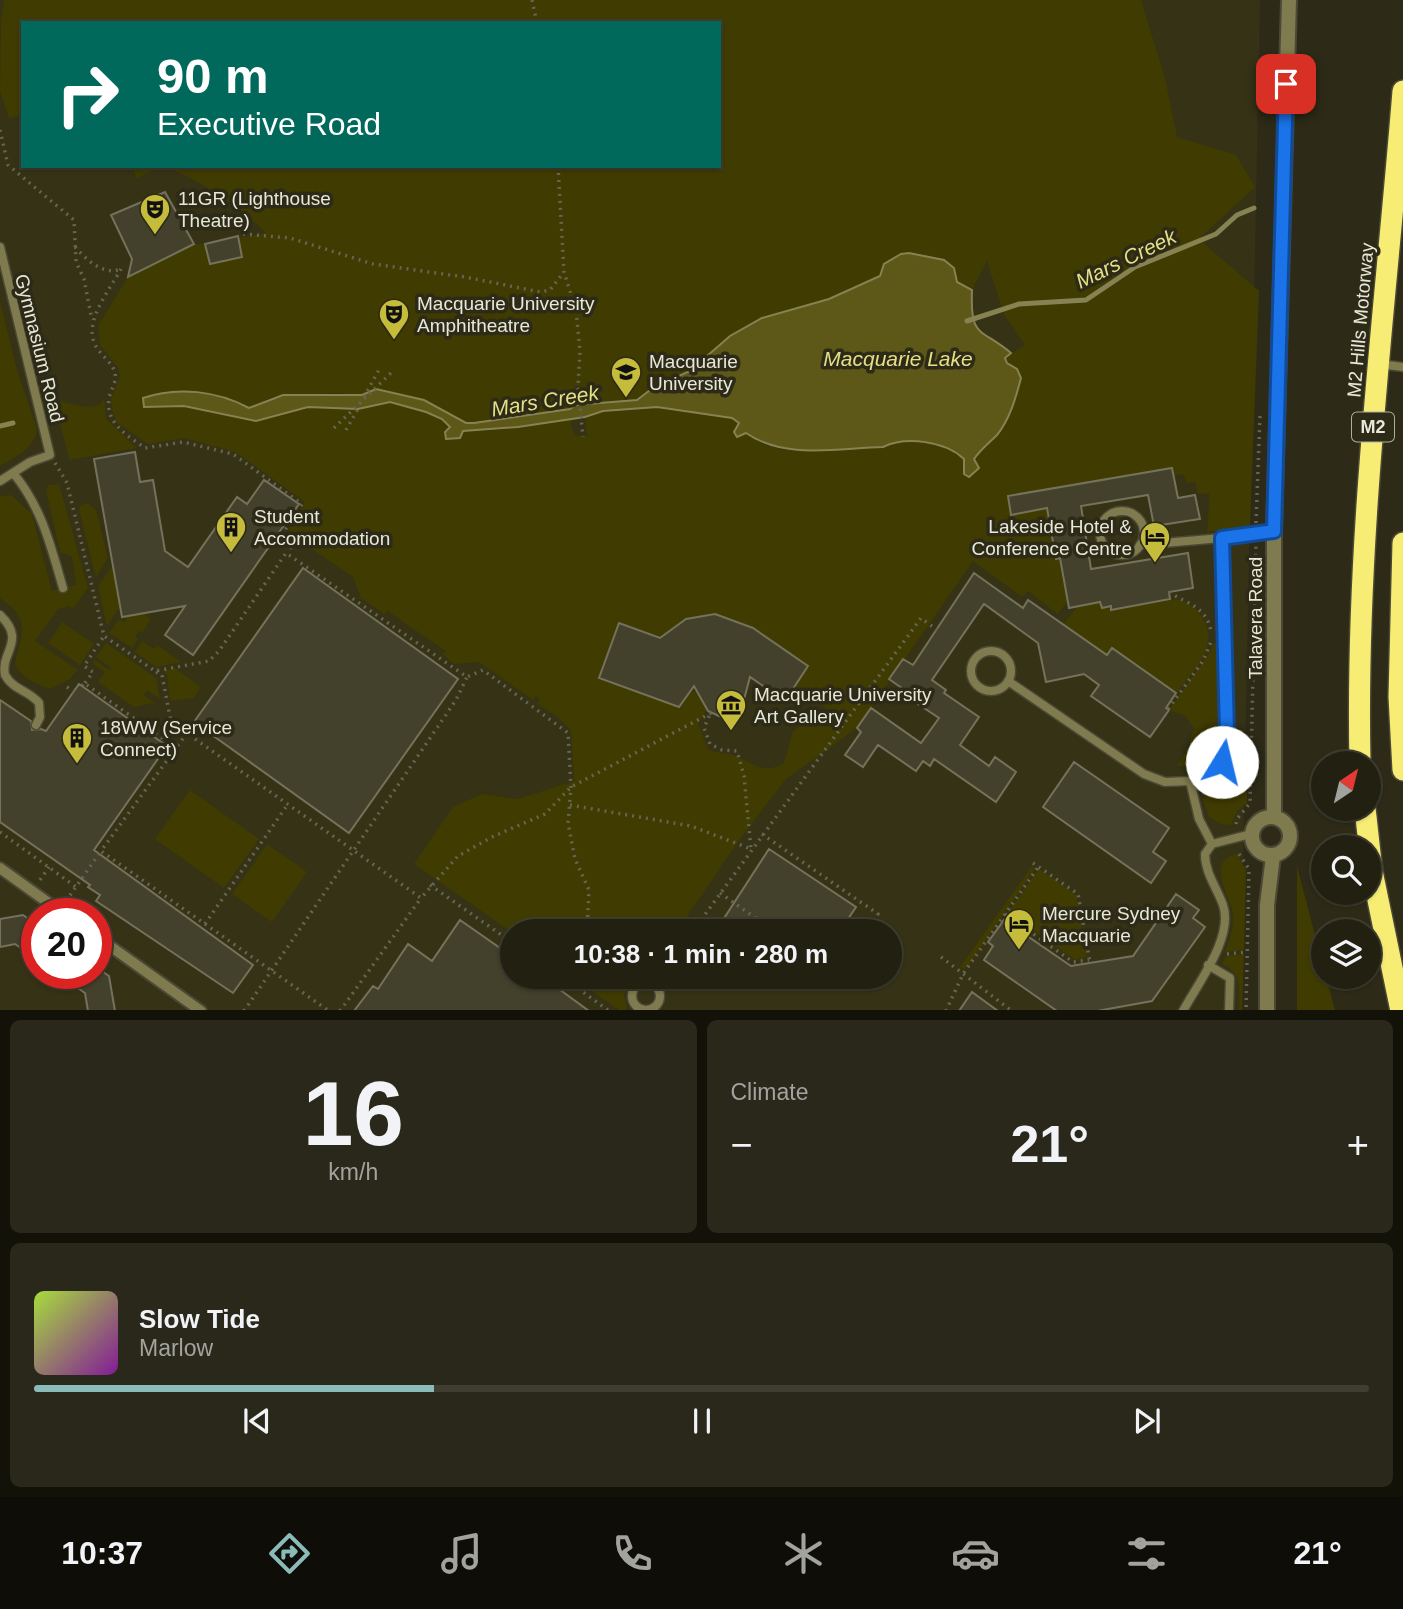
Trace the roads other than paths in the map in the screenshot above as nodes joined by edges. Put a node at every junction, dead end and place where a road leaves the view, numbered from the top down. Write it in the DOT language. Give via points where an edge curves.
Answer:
graph roads {
  1 [pos="1289,0"];
  2 [pos="1403,91"];
  3 [pos="0,247"];
  4 [pos="1379,364"];
  5 [pos="1403,367"];
  6 [pos="14,474"];
  7 [pos="0,481"];
  8 [pos="1274,531"];
  9 [pos="1222,538"];
  10 [pos="1403,543"];
  11 [pos="1140,545"];
  12 [pos="63,589"];
  13 [pos="0,615"];
  14 [pos="1008,681"];
  15 [pos="1401,688"];
  16 [pos="36,725"];
  17 [pos="1360,751"];
  18 [pos="1403,771"];
  19 [pos="1190,782"];
  20 [pos="1274,817"];
  21 [pos="1366,821"];
  22 [pos="1251,834"];
  23 [pos="1212,844"];
  24 [pos="1273,856"];
  25 [pos="0,868"];
  26 [pos="42,898"];
  27 [pos="1387,943"];
  28 [pos="112,947"];
  29 [pos="1208,965"];
  30 [pos="657,1004"];
  31 [pos="636,1009"];
  32 [pos="201,1010"];
  33 [pos="666,1010"];
  34 [pos="1183,1010"];
  35 [pos="1229,1010"];
  36 [pos="1267,1010"];
  37 [pos="1392,1010"];
  38 [pos="1401,1010"];
  1 -- 8 [label="street, Talavera Road"];
  2 -- 4 [label="highway, M2 Hills Motorway / M2"];
  3 -- 6 [label="lane, Gymnasium Road" via="50,456 30,462"];
  4 -- 5 [label="lane"];
  4 -- 17 [label="highway, M2 Hills Motorway / M2" via="1363,572"];
  6 -- 7 [label="lane"];
  6 -- 12 [label="lane" via="40,512"];
  8 -- 9 [label="lane"];
  8 -- 20 [label="street, Talavera Road"];
  9 -- 11 [label="lane"];
  9 -- 19 [label="lane" via="1227,734 1222,762 1210,776"];
  10 -- 15 [label="highway"];
  11 -- 11 [label="lane" via="1128,554 1113,553 1102,543 1102,521 1113,512 1133,514 1144,531"];
  13 -- 16 [label="lane" via="12,635 2,663 4,673 16,689 36,699 41,709"];
  14 -- 14 [label="lane" via="998,690 979,687 971,676 972,663 989,651 1003,655 1010,666"];
  14 -- 19 [label="lane" via="1144,774 1165,782"];
  15 -- 18 [label="highway"];
  19 -- 23 [label="lane" via="1199,820"];
  20 -- 22 [label="street" via="1262,819"];
  20 -- 24 [label="street" via="1285,823 1290,834 1284,850"];
  21 -- 27 [label="highway"];
  22 -- 23 [label="lane"];
  22 -- 24 [label="street" via="1257,850"];
  23 -- 29 [label="lane" via="1205,854 1206,867 1223,904 1226,924"];
  24 -- 36 [label="street" via="1267,905"];
  25 -- 26 [label="street"];
  27 -- 37 [label="highway"];
  27 -- 38 [label="highway"];
  28 -- 32 [label="street"];
  29 -- 34 [label="lane"];
  29 -- 35 [label="lane" via="1230,978"];
  30 -- 31 [label="lane"];
  30 -- 31 [label="lane" via="660,996 654,985 642,982 632,995"];
  30 -- 33 [label="lane"];
}
